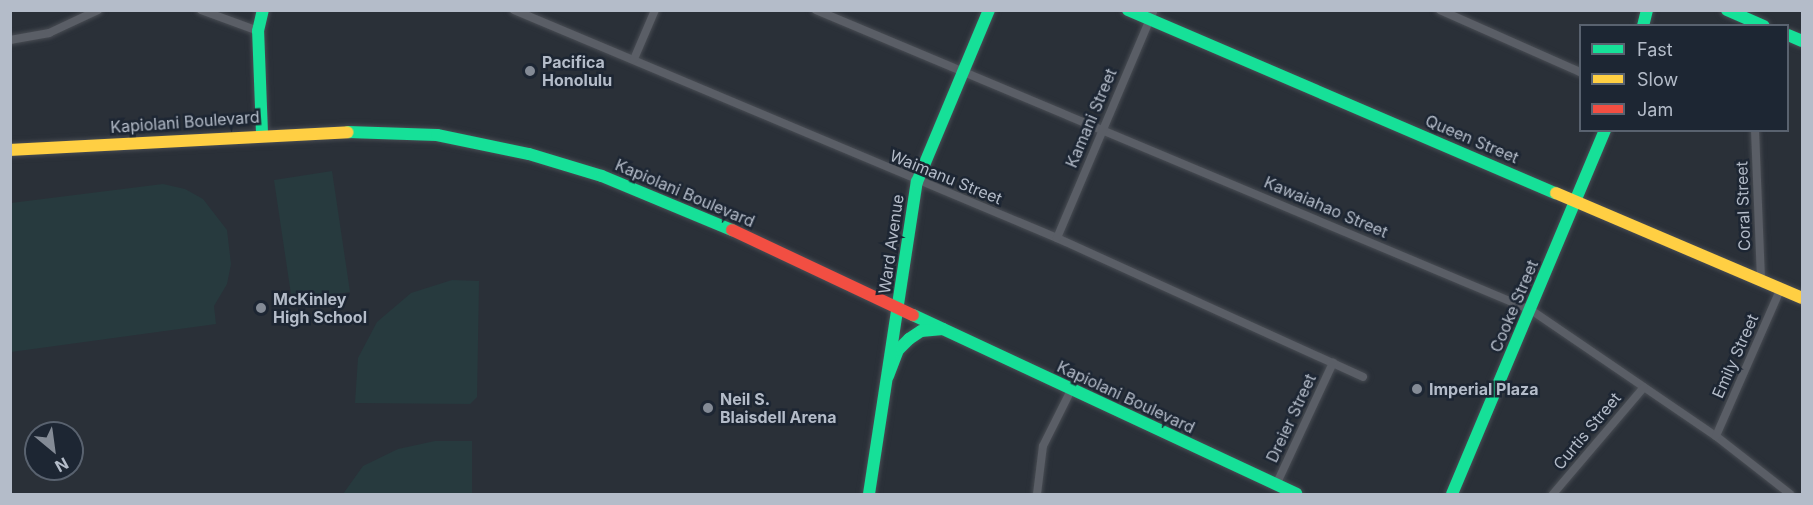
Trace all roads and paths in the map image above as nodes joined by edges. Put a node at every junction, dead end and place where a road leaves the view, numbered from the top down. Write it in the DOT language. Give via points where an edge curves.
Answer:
graph roads {
  1 [pos="98,10"];
  2 [pos="201,10"];
  3 [pos="263,10"];
  4 [pos="514,10"];
  5 [pos="655,10"];
  6 [pos="816,10"];
  7 [pos="989,10"];
  8 [pos="1128,10"];
  9 [pos="1440,10"];
  10 [pos="1727,10"];
  11 [pos="1152,15"];
  12 [pos="1759,24"];
  13 [pos="258,31"];
  14 [pos="1789,35"];
  15 [pos="10,40"];
  16 [pos="1803,41"];
  17 [pos="634,59"];
  18 [pos="1579,71"];
  19 [pos="963,74"];
  20 [pos="1102,129"];
  21 [pos="1604,132"];
  22 [pos="1755,132"];
  23 [pos="262,133"];
  24 [pos="10,150"];
  25 [pos="917,182"];
  26 [pos="1574,202"];
  27 [pos="1056,238"];
  28 [pos="1761,279"];
  29 [pos="1781,288"];
  30 [pos="1803,298"];
  31 [pos="898,305"];
  32 [pos="1531,310"];
  33 [pos="945,329"];
  34 [pos="1333,363"];
  35 [pos="888,376"];
  36 [pos="1363,376"];
  37 [pos="1644,387"];
  38 [pos="1071,390"];
  39 [pos="1716,436"];
  40 [pos="1276,485"];
  41 [pos="870,495"];
  42 [pos="1036,495"];
  43 [pos="1296,495"];
  44 [pos="1452,495"];
  45 [pos="1553,495"];
  46 [pos="1790,495"];
  1 -- 15 [label="street" via="49,33"];
  2 -- 13 [label="street"];
  3 -- 13 [label="main road"];
  4 -- 17 [label="street, Waimanu Street"];
  5 -- 17 [label="street"];
  6 -- 19 [label="street, Kawaiahao Street"];
  7 -- 19 [label="main road, Ward Avenue"];
  8 -- 11 [label="main road, Queen Street"];
  9 -- 18 [label="street"];
  10 -- 12 [label="main road"];
  11 -- 20 [label="street, Kamani Street"];
  11 -- 26 [label="main road, Queen Street"];
  13 -- 23 [label="main road"];
  14 -- 16 [label="main road"];
  17 -- 25 [label="street, Waimanu Street"];
  19 -- 20 [label="street, Kawaiahao Street"];
  19 -- 25 [label="main road, Ward Avenue"];
  20 -- 27 [label="street, Kamani Street"];
  20 -- 32 [label="street, Kawaiahao Street"];
  21 -- 26 [label="main road, Cooke Street"];
  22 -- 28 [label="street, Coral Street"];
  23 -- 24 [label="main road, Kapiolani Boulevard"];
  23 -- 31 [label="main road, Kapiolani Boulevard" via="437,135 530,154 602,176 673,205"];
  25 -- 27 [label="street, Waimanu Street"];
  25 -- 31 [label="main road, Ward Avenue"];
  26 -- 28 [label="main road, Queen Street"];
  26 -- 32 [label="main road, Cooke Street"];
  27 -- 34 [label="street, Waimanu Street"];
  28 -- 29 [label="main road, Queen Street"];
  29 -- 30 [label="main road, Queen Street"];
  29 -- 39 [label="street, Emily Street"];
  31 -- 33 [label="main road, Kapiolani Boulevard"];
  31 -- 35 [label="main road, Ward Avenue"];
  32 -- 37 [label="street, Kawaiahao Street"];
  32 -- 44 [label="main road, Cooke Street"];
  33 -- 35 [label="main road" via="921,331 909,339 898,350"];
  33 -- 38 [label="main road, Kapiolani Boulevard"];
  34 -- 36 [label="street, Waimanu Street"];
  34 -- 40 [label="street, Dreier Street"];
  35 -- 41 [label="main road, Ward Avenue"];
  37 -- 39 [label="street, Kawaiahao Street"];
  37 -- 45 [label="street, Curtis Street"];
  38 -- 40 [label="main road, Kapiolani Boulevard"];
  38 -- 42 [label="street" via="1043,446"];
  39 -- 46 [label="street, Kawaiahao Street"];
  40 -- 43 [label="main road, Kapiolani Boulevard"];
}
